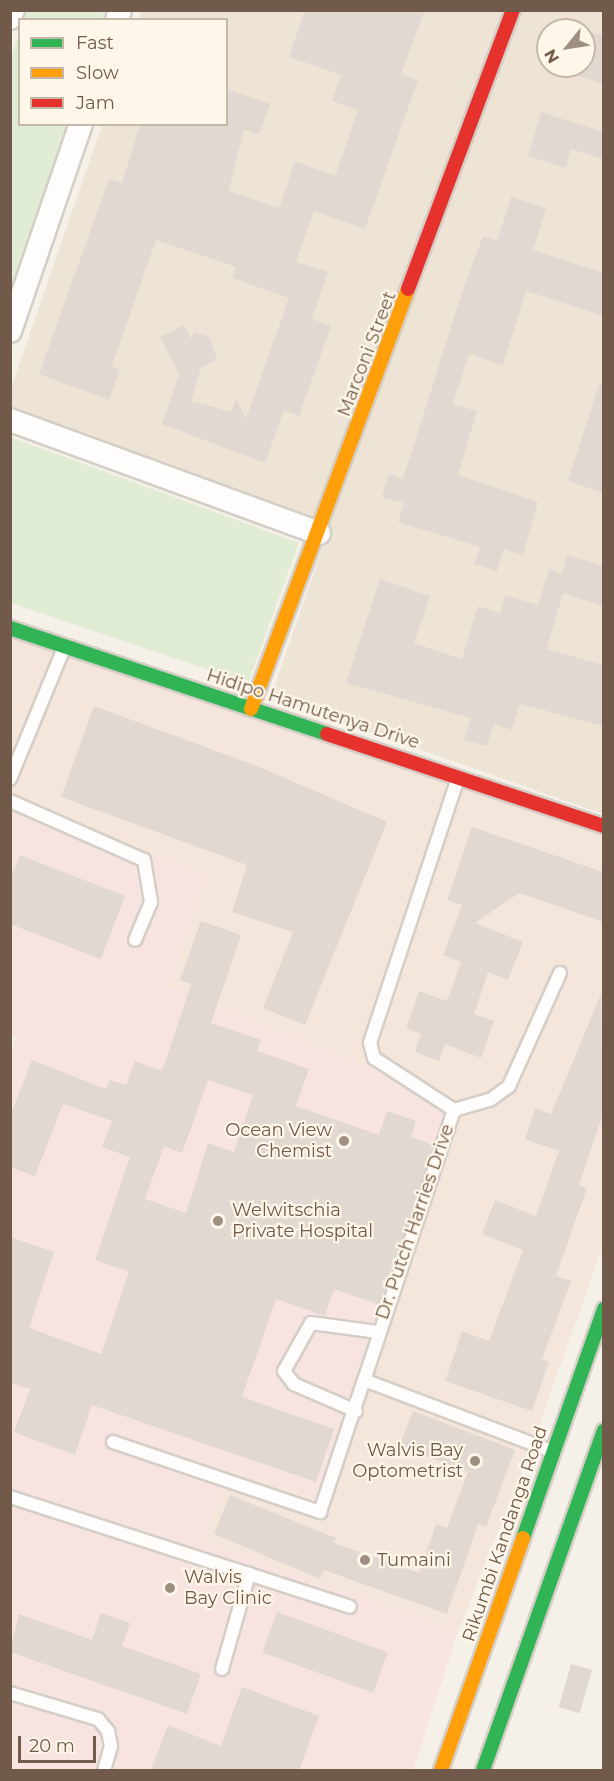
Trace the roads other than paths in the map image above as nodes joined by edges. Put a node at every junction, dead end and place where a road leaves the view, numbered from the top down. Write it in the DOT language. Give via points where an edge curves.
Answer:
graph roads {
  1 [pos="13,10"];
  2 [pos="513,10"];
  3 [pos="10,18"];
  4 [pos="80,126"];
  5 [pos="10,331"];
  6 [pos="10,420"];
  7 [pos="320,533"];
  8 [pos="10,628"];
  9 [pos="64,647"];
  10 [pos="251,709"];
  11 [pos="459,775"];
  12 [pos="10,778"];
  13 [pos="10,801"];
  14 [pos="603,826"];
  15 [pos="135,940"];
  16 [pos="560,973"];
  17 [pos="454,1110"];
  18 [pos="603,1309"];
  19 [pos="378,1332"];
  20 [pos="364,1380"];
  21 [pos="356,1410"];
  22 [pos="603,1431"];
  23 [pos="113,1442"];
  24 [pos="553,1451"];
  25 [pos="597,1470"];
  26 [pos="10,1497"];
  27 [pos="249,1574"];
  28 [pos="350,1607"];
  29 [pos="222,1670"];
  30 [pos="10,1693"];
  31 [pos="104,1770"];
  32 [pos="441,1770"];
  33 [pos="483,1770"];
  1 -- 3 [label="street"];
  2 -- 7 [label="street, Marconi Street"];
  4 -- 5 [label="street"];
  6 -- 7 [label="street"];
  7 -- 10 [label="street, Marconi Street"];
  8 -- 9 [label="street, Hidipo Hamutenya Drive"];
  9 -- 10 [label="street, Hidipo Hamutenya Drive"];
  9 -- 12 [label="lane"];
  10 -- 11 [label="street, Hidipo Hamutenya Drive"];
  11 -- 14 [label="street, Hidipo Hamutenya Drive"];
  11 -- 17 [label="lane, Dr. Putch Harries Drive" via="370,1043 374,1058"];
  13 -- 15 [label="lane" via="144,860 151,902"];
  16 -- 17 [label="lane" via="509,1086 490,1100"];
  17 -- 19 [label="lane, Dr. Putch Harries Drive"];
  18 -- 24 [label="street, Rikumbi Kandanga Road"];
  19 -- 20 [label="lane, Dr. Putch Harries Drive"];
  19 -- 21 [label="lane" via="310,1323 302,1329 284,1371 294,1384"];
  20 -- 21 [label="lane, Dr. Putch Harries Drive"];
  20 -- 24 [label="lane"];
  21 -- 23 [label="lane, Dr. Putch Harries Drive" via="320,1512"];
  22 -- 25 [label="street"];
  24 -- 25 [label="street"];
  24 -- 32 [label="street, Rikumbi Kandanga Road"];
  25 -- 33 [label="street"];
  26 -- 27 [label="lane"];
  27 -- 28 [label="lane"];
  27 -- 29 [label="lane"];
  30 -- 31 [label="lane" via="98,1719 108,1731 111,1746"];
}
